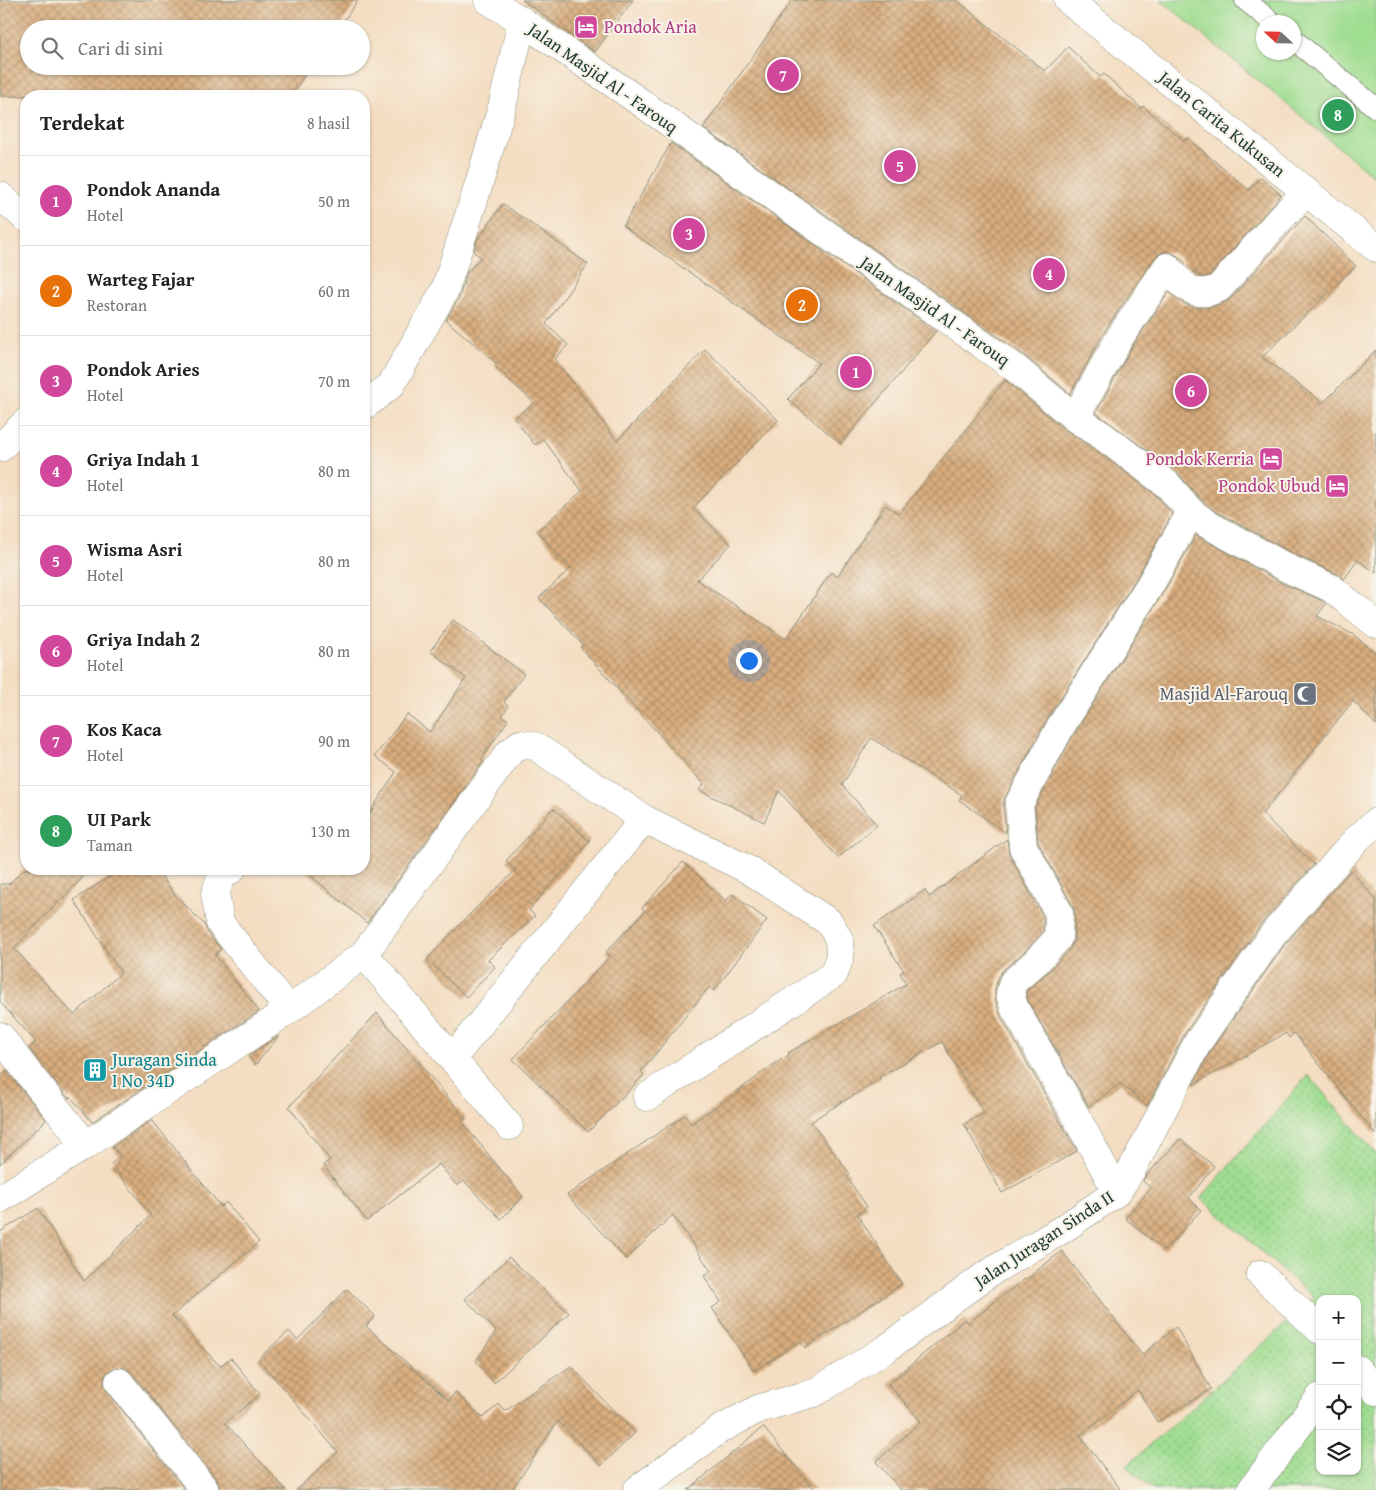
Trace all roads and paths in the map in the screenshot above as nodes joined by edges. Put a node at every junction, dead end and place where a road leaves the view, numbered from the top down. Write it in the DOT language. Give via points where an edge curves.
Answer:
graph roads {
  1 [pos="488,0"];
  2 [pos="1068,0"];
  3 [pos="1245,0"];
  4 [pos="1263,15"];
  5 [pos="522,21"];
  6 [pos="1301,46"];
  7 [pos="1376,108"];
  8 [pos="1307,191"];
  9 [pos="0,196"];
  10 [pos="20,213"];
  11 [pos="1376,248"];
  12 [pos="370,401"];
  13 [pos="1074,418"];
  14 [pos="20,428"];
  15 [pos="0,448"];
  16 [pos="1191,512"];
  17 [pos="1376,624"];
  18 [pos="644,819"];
  19 [pos="1376,822"];
  20 [pos="224,875"];
  21 [pos="364,954"];
  22 [pos="289,1010"];
  23 [pos="0,1036"];
  24 [pos="452,1059"];
  25 [pos="647,1097"];
  26 [pos="509,1126"];
  27 [pos="86,1145"];
  28 [pos="1117,1192"];
  29 [pos="0,1199"];
  30 [pos="1260,1274"];
  31 [pos="1316,1326"];
  32 [pos="1361,1374"];
  33 [pos="119,1382"];
  34 [pos="1376,1391"];
  35 [pos="1316,1402"];
  36 [pos="205,1490"];
  37 [pos="637,1490"];
  38 [pos="1251,1490"];
  1 -- 5 [label="street, Jalan Masjid Al - Farouq"];
  2 -- 8 [label="street, Jalan Carita Kukusan"];
  3 -- 4 [label="lane"];
  5 -- 12 [label="street" via="502,107 445,290 391,385"];
  5 -- 13 [label="street, Jalan Masjid Al - Farouq" via="1015,368"];
  6 -- 7 [label="lane"];
  8 -- 11 [label="street, Jalan Carita Kukusan"];
  8 -- 13 [label="street" via="1219,288 1198,293 1186,289 1167,268 1120,337"];
  9 -- 10 [label="street"];
  13 -- 16 [label="street, Jalan Masjid Al - Farouq" via="1168,485"];
  14 -- 15 [label="street"];
  16 -- 17 [label="street, Jalan Masjid Al - Farouq" via="1289,569 1331,588"];
  16 -- 28 [label="street" via="1150,585 1061,726 1019,804 1023,847 1059,913 1058,938 1013,982 1010,994 1015,1009"];
  18 -- 21 [label="street" via="535,746 520,744 509,753"];
  18 -- 24 [label="street"];
  18 -- 25 [label="street" via="749,870 829,922 839,939 840,956 834,974"];
  19 -- 28 [label="street, Jalan Juragan Sinda II" via="1274,932 1198,1042"];
  20 -- 22 [label="street" via="215,894 220,923"];
  21 -- 22 [label="street"];
  21 -- 24 [label="street"];
  22 -- 27 [label="street"];
  23 -- 27 [label="street"];
  24 -- 26 [label="street"];
  27 -- 29 [label="street"];
  28 -- 37 [label="street, Jalan Juragan Sinda II" via="986,1275 870,1359 814,1393 758,1409 720,1430"];
  30 -- 31 [label="street"];
  32 -- 34 [label="street"];
  33 -- 36 [label="street"];
  35 -- 38 [label="street"];
}
